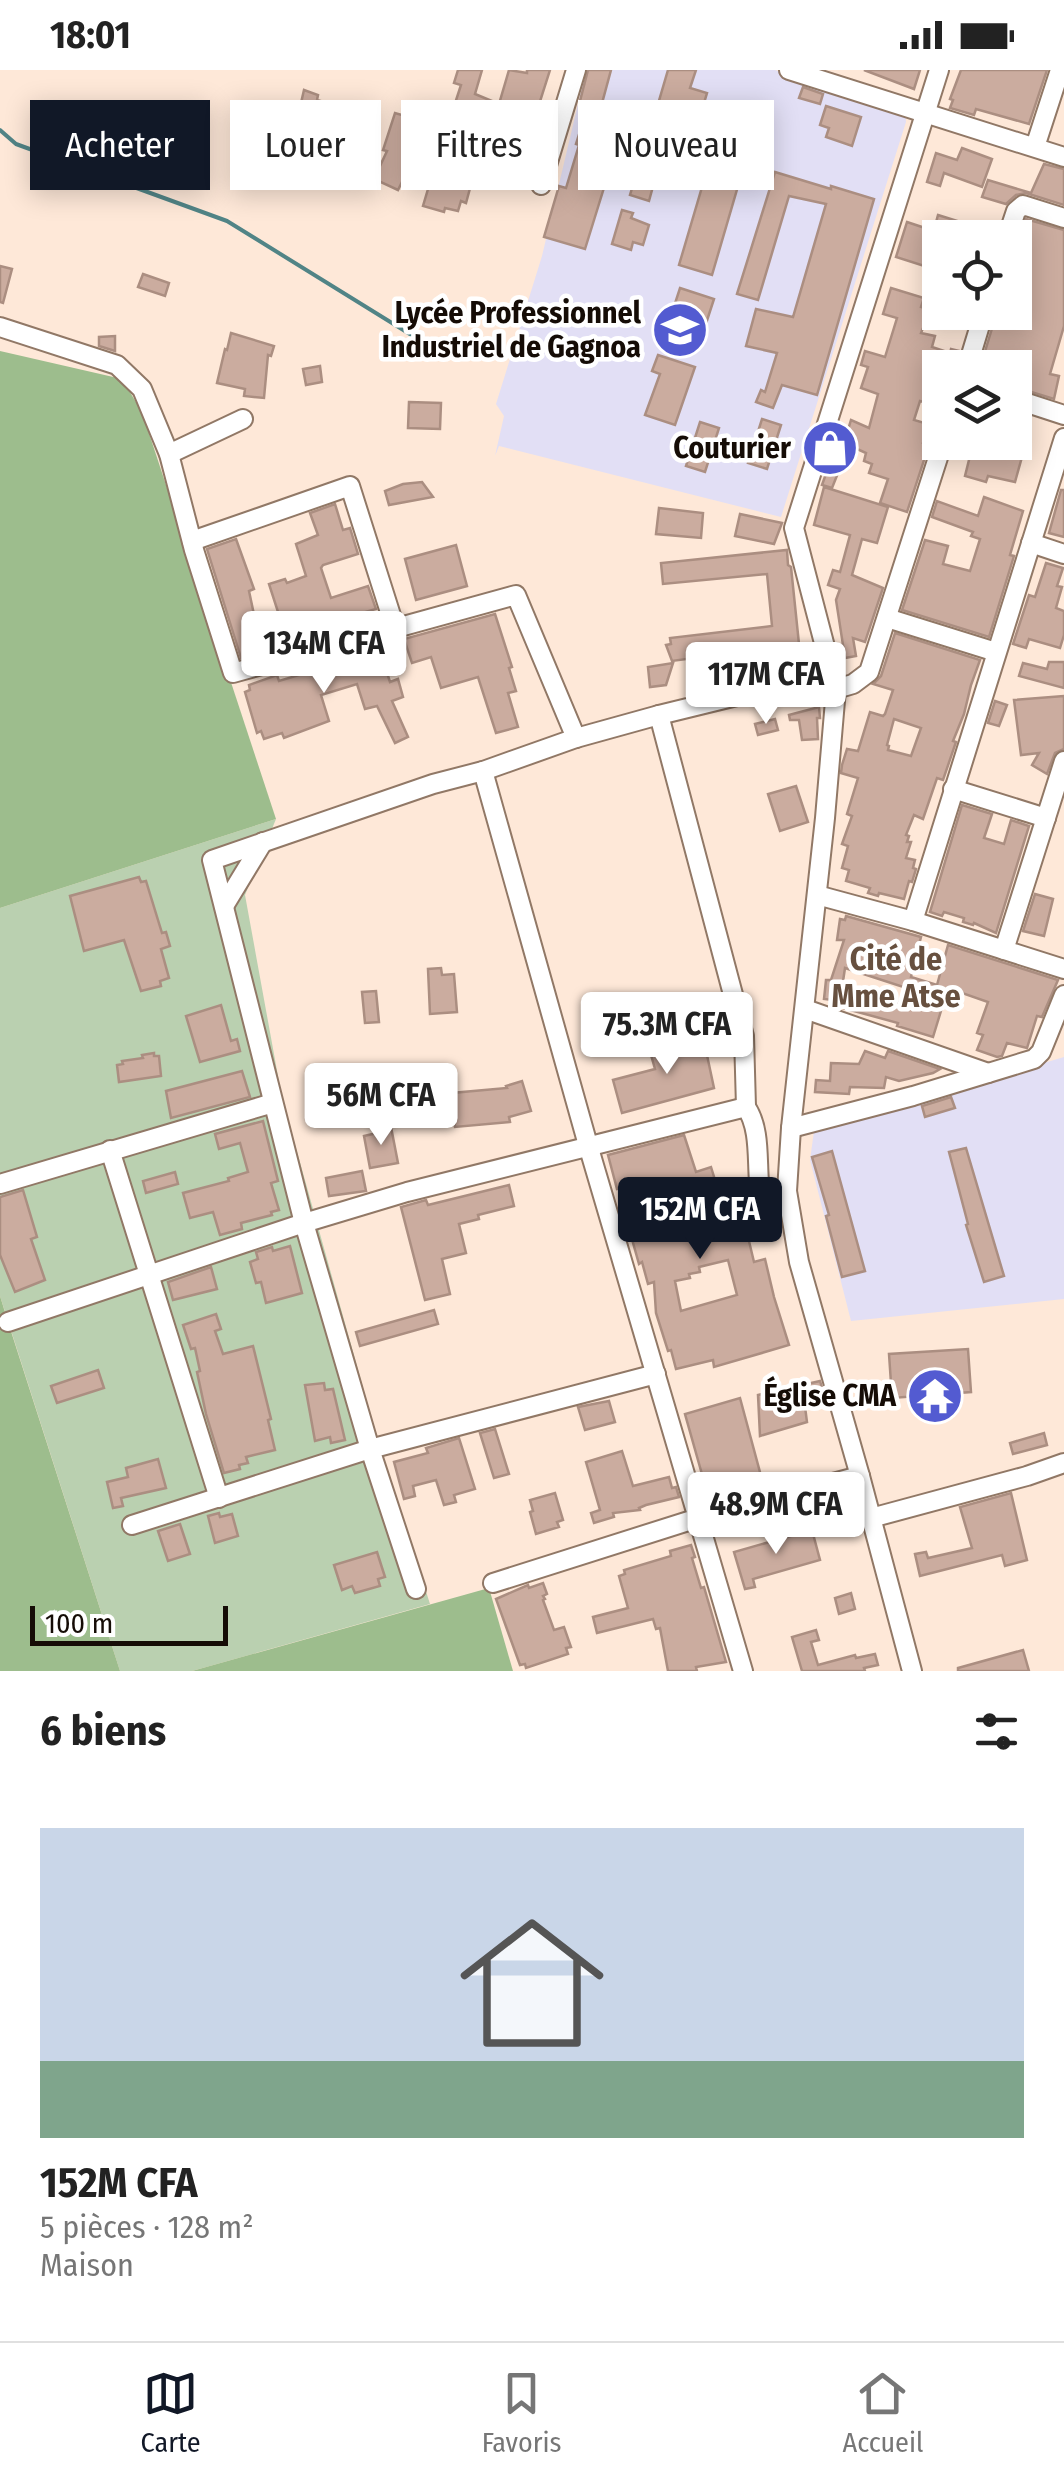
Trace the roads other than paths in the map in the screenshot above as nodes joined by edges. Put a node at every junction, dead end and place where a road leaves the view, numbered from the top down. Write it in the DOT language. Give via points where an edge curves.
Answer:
graph roads {
  1 [pos="576,70"];
  2 [pos="788,70"];
  3 [pos="939,70"];
  4 [pos="1060,70"];
  5 [pos="926,114"];
  6 [pos="558,129"];
  7 [pos="1035,148"];
  8 [pos="1064,156"];
  9 [pos="1064,218"];
  10 [pos="1013,220"];
  11 [pos="0,328"];
  12 [pos="1032,405"];
  13 [pos="1064,415"];
  14 [pos="243,419"];
  15 [pos="1064,438"];
  16 [pos="169,454"];
  17 [pos="937,460"];
  18 [pos="192,541"];
  19 [pos="1031,543"];
  20 [pos="1064,554"];
  21 [pos="887,618"];
  22 [pos="395,628"];
  23 [pos="996,652"];
  24 [pos="834,681"];
  25 [pos="659,715"];
  26 [pos="576,738"];
  27 [pos="1064,761"];
  28 [pos="483,770"];
  29 [pos="953,789"];
  30 [pos="1046,818"];
  31 [pos="263,842"];
  32 [pos="817,895"];
  33 [pos="224,906"];
  34 [pos="913,921"];
  35 [pos="1004,950"];
  36 [pos="1064,970"];
  37 [pos="1064,995"];
  38 [pos="805,1009"];
  39 [pos="988,1074"];
  40 [pos="274,1103"];
  41 [pos="746,1107"];
  42 [pos="790,1128"];
  43 [pos="588,1146"];
  44 [pos="110,1150"];
  45 [pos="0,1184"];
  46 [pos="788,1191"];
  47 [pos="304,1223"];
  48 [pos="148,1275"];
  49 [pos="8,1322"];
  50 [pos="656,1374"];
  51 [pos="370,1449"];
  52 [pos="1064,1463"];
  53 [pos="860,1476"];
  54 [pos="218,1498"];
  55 [pos="698,1518"];
  56 [pos="871,1518"];
  57 [pos="132,1525"];
  58 [pos="493,1583"];
  59 [pos="416,1589"];
  60 [pos="742,1671"];
  61 [pos="912,1671"];
  1 -- 6 [label="street"];
  2 -- 5 [label="street"];
  3 -- 5 [label="street"];
  4 -- 7 [label="street"];
  5 -- 7 [label="street"];
  5 -- 24 [label="street" via="794,528"];
  7 -- 8 [label="street"];
  9 -- 10 [label="street" via="1023,204"];
  11 -- 16 [label="street" via="117,364 142,389"];
  12 -- 13 [label="street"];
  14 -- 16 [label="street"];
  15 -- 19 [label="street"];
  16 -- 18 [label="street"];
  17 -- 21 [label="street"];
  18 -- 22 [label="street" via="233,673"];
  18 -- 22 [label="street" via="350,486"];
  19 -- 20 [label="street"];
  19 -- 23 [label="street"];
  21 -- 23 [label="street"];
  21 -- 24 [label="street" via="870,672 853,684"];
  22 -- 26 [label="street" via="516,594"];
  23 -- 29 [label="street"];
  24 -- 25 [label="street"];
  24 -- 32 [label="street"];
  25 -- 26 [label="street"];
  25 -- 41 [label="street" via="744,1036"];
  26 -- 28 [label="street"];
  27 -- 30 [label="street"];
  28 -- 31 [label="street"];
  28 -- 43 [label="street"];
  29 -- 30 [label="street"];
  29 -- 34 [label="street"];
  30 -- 35 [label="street"];
  31 -- 33 [label="street"];
  31 -- 33 [label="street" via="212,860"];
  32 -- 34 [label="street"];
  32 -- 38 [label="street"];
  33 -- 40 [label="street"];
  34 -- 35 [label="street"];
  35 -- 36 [label="street"];
  37 -- 39 [label="street" via="1042,1052"];
  38 -- 39 [label="street"];
  38 -- 42 [label="street"];
  39 -- 42 [label="street"];
  40 -- 44 [label="street"];
  40 -- 47 [label="street"];
  41 -- 43 [label="street"];
  41 -- 46 [label="street" via="756,1130 759,1182"];
  42 -- 46 [label="street"];
  43 -- 47 [label="street"];
  43 -- 50 [label="street"];
  44 -- 45 [label="street"];
  44 -- 48 [label="street"];
  46 -- 53 [label="street" via="799,1262"];
  47 -- 48 [label="street"];
  47 -- 51 [label="street"];
  48 -- 49 [label="street"];
  48 -- 54 [label="street"];
  50 -- 51 [label="street"];
  50 -- 55 [label="street"];
  51 -- 54 [label="street"];
  51 -- 59 [label="street"];
  52 -- 56 [label="street"];
  53 -- 55 [label="street"];
  53 -- 56 [label="street"];
  54 -- 57 [label="street"];
  55 -- 58 [label="street"];
  55 -- 60 [label="street"];
  56 -- 61 [label="street"];
}
